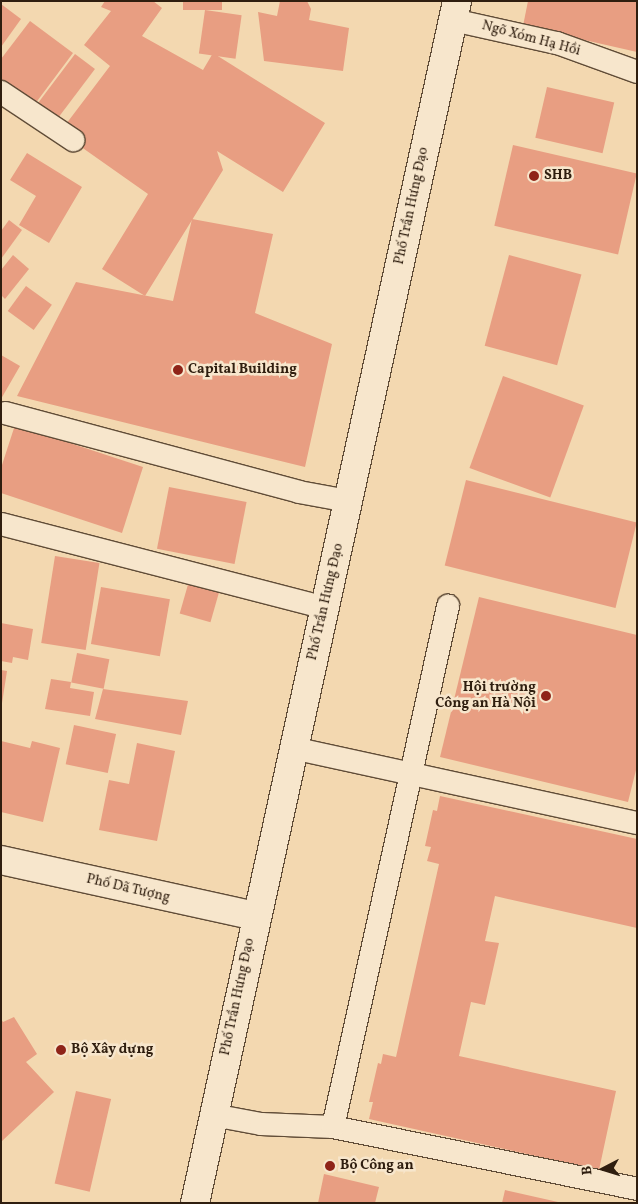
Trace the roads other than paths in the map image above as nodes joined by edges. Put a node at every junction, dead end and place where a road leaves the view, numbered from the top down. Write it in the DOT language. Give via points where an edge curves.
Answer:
graph roads {
  1 [pos="455,11"];
  2 [pos="637,72"];
  3 [pos="1,92"];
  4 [pos="73,140"];
  5 [pos="5,413"];
  6 [pos="348,502"];
  7 [pos="1,524"];
  8 [pos="448,606"];
  9 [pos="325,608"];
  10 [pos="293,748"];
  11 [pos="413,772"];
  12 [pos="637,823"];
  13 [pos="1,860"];
  14 [pos="256,916"];
  15 [pos="213,1114"];
  16 [pos="332,1127"];
  17 [pos="637,1189"];
  18 [pos="195,1203"];
  1 -- 2 [label="lane, Ngõ Xóm Hạ Hồi"];
  1 -- 6 [label="main road, Phố Trần Hưng Đạo"];
  3 -- 4 [label="lane"];
  5 -- 6 [label="lane" via="299,492"];
  6 -- 9 [label="main road, Phố Trần Hưng Đạo"];
  7 -- 9 [label="lane"];
  8 -- 11 [label="lane"];
  9 -- 10 [label="main road, Phố Trần Hưng Đạo"];
  10 -- 11 [label="lane"];
  10 -- 14 [label="main road, Phố Trần Hưng Đạo"];
  11 -- 12 [label="lane"];
  11 -- 16 [label="lane"];
  13 -- 14 [label="main road, Phố Dã Tượng"];
  14 -- 15 [label="main road, Phố Trần Hưng Đạo"];
  15 -- 16 [label="lane" via="261,1124"];
  15 -- 18 [label="main road, Phố Trần Hưng Đạo"];
  16 -- 17 [label="lane"];
}
